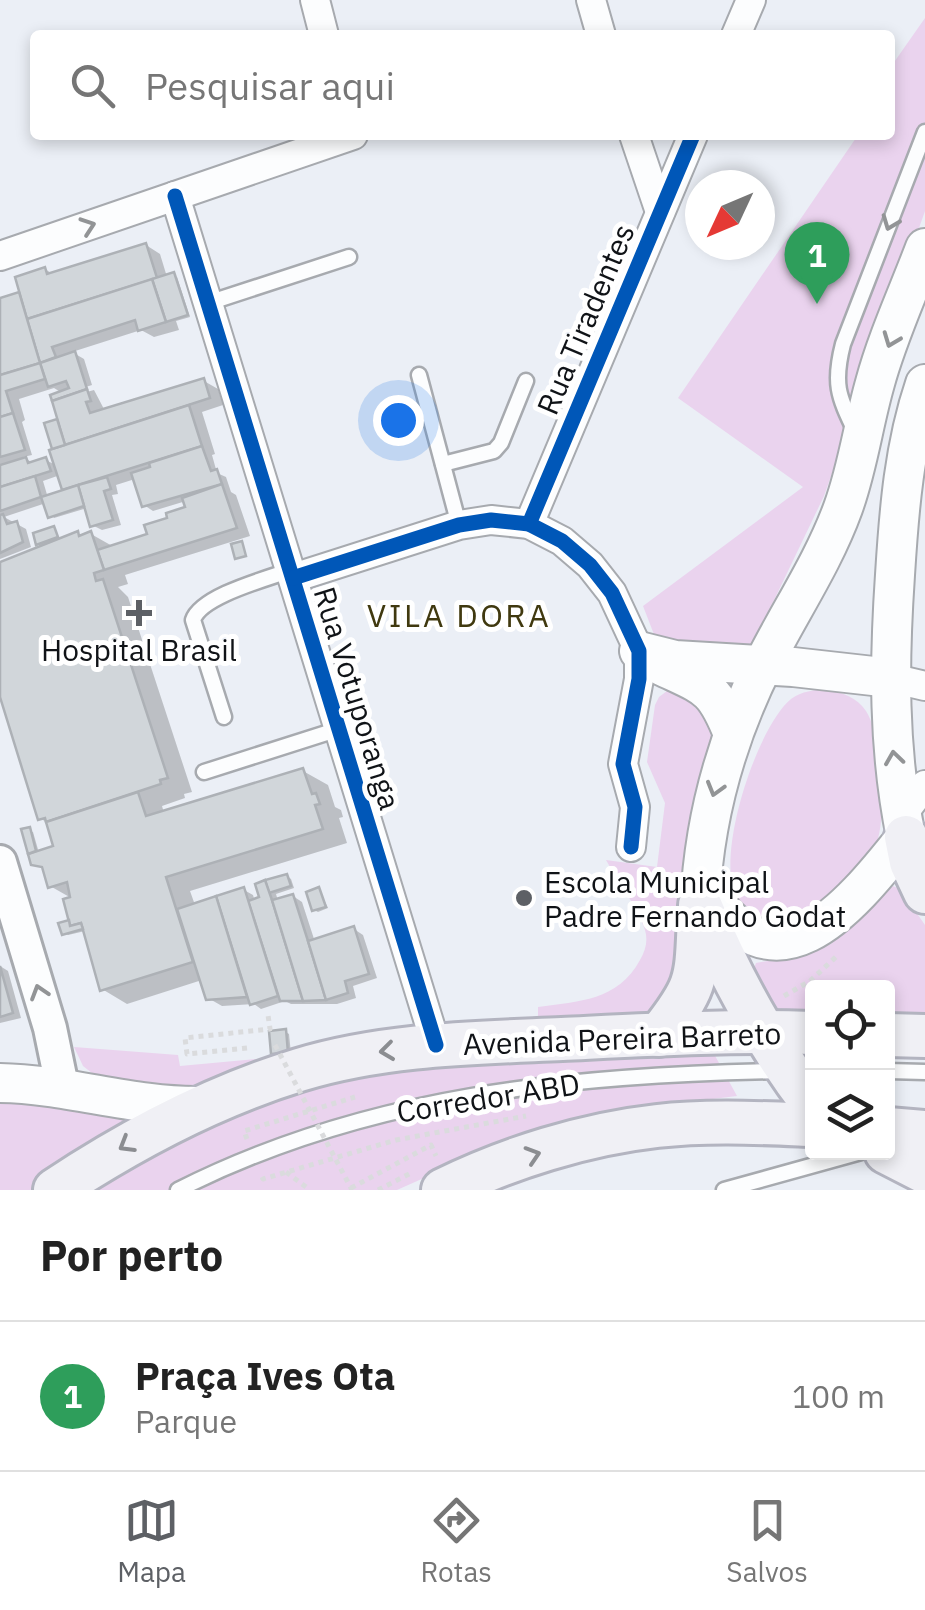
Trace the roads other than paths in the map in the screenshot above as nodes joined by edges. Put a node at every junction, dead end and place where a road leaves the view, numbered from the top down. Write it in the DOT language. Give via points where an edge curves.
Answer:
graph roads {
  1 [pos="315,0"];
  2 [pos="591,0"];
  3 [pos="750,0"];
  4 [pos="323,30"];
  5 [pos="600,30"];
  6 [pos="738,30"];
  7 [pos="925,132"];
  8 [pos="337,140"];
  9 [pos="636,140"];
  10 [pos="691,140"];
  11 [pos="175,196"];
  12 [pos="660,212"];
  13 [pos="925,248"];
  14 [pos="0,256"];
  15 [pos="349,256"];
  16 [pos="208,303"];
  17 [pos="419,375"];
  18 [pos="526,381"];
  19 [pos="925,384"];
  20 [pos="862,446"];
  21 [pos="443,464"];
  22 [pos="899,510"];
  23 [pos="529,524"];
  24 [pos="459,525"];
  25 [pos="292,574"];
  26 [pos="925,582"];
  27 [pos="639,652"];
  28 [pos="762,666"];
  29 [pos="908,682"];
  30 [pos="224,717"];
  31 [pos="339,729"];
  32 [pos="733,734"];
  33 [pos="204,772"];
  34 [pos="925,785"];
  35 [pos="904,826"];
  36 [pos="630,847"];
  37 [pos="0,862"];
  38 [pos="925,892"];
  39 [pos="700,893"];
  40 [pos="762,1032"];
  41 [pos="805,1033"];
  42 [pos="659,1035"];
  43 [pos="895,1035"];
  44 [pos="925,1036"];
  45 [pos="436,1045"];
  46 [pos="895,1071"];
  47 [pos="925,1072"];
  48 [pos="804,1082"];
  49 [pos="0,1083"];
  50 [pos="62,1086"];
  51 [pos="200,1106"];
  52 [pos="805,1125"];
  53 [pos="895,1130"];
  54 [pos="925,1132"];
  55 [pos="895,1157"];
  56 [pos="832,1160"];
  57 [pos="925,1172"];
  58 [pos="55,1190"];
  59 [pos="178,1190"];
  60 [pos="443,1190"];
  61 [pos="724,1190"];
  1 -- 4 [label="street"];
  2 -- 5 [label="street"];
  3 -- 6 [label="street"];
  7 -- 20 [label="lane, one-way" via="836,371 838,395"];
  8 -- 11 [label="street"];
  9 -- 12 [label="street"];
  10 -- 12 [label="street, Rua Tiradentes"];
  14 -- 11 [label="street, one-way"];
  11 -- 16 [label="street, Rua Votuporanga"];
  12 -- 23 [label="street, Rua Tiradentes"];
  13 -- 20 [label="main road, one-way" via="875,383"];
  15 -- 16 [label="lane"];
  16 -- 25 [label="street, Rua Votuporanga"];
  17 -- 21 [label="lane"];
  18 -- 21 [label="lane" via="494,451"];
  19 -- 22 [label="main road"];
  20 -- 28 [label="main road" via="823,555"];
  21 -- 24 [label="lane"];
  22 -- 26 [label="main road"];
  22 -- 29 [label="main road"];
  23 -- 24 [label="street"];
  23 -- 27 [label="street" via="590,565 622,610"];
  24 -- 25 [label="street"];
  25 -- 30 [label="lane" via="210,601 195,613"];
  25 -- 31 [label="street, Rua Votuporanga"];
  27 -- 28 [label="main road"];
  27 -- 32 [label="main road" via="705,687"];
  27 -- 36 [label="street" via="623,764 635,807"];
  28 -- 29 [label="main road"];
  28 -- 32 [label="main road"];
  35 -- 29 [label="main road, one-way" via="890,732"];
  31 -- 33 [label="lane"];
  31 -- 45 [label="street, Rua Votuporanga"];
  32 -- 39 [label="main road, one-way" via="712,796"];
  34 -- 35 [label="street"];
  35 -- 38 [label="main road"];
  35 -- 39 [label="main road" via="838,914 806,934 766,940 730,923"];
  50 -- 37 [label="street, one-way"];
  39 -- 40 [label="main road" via="719,951"];
  39 -- 42 [label="main road" via="693,988"];
  40 -- 41 [label="main road, Avenida Pereira Barreto"];
  40 -- 42 [label="main road, Avenida Pereira Barreto"];
  40 -- 48 [label="main road"];
  42 -- 45 [label="main road, Avenida Pereira Barreto"];
  43 -- 44 [label="main road"];
  45 -- 51 [label="main road, Avenida Pereira Barreto, one-way" via="297,1070"];
  46 -- 47 [label="lane"];
  48 -- 59 [label="lane, Corredor ABD" via="535,1084 466,1095 295,1140"];
  49 -- 50 [label="main road"];
  50 -- 51 [label="main road" via="136,1103"];
  51 -- 58 [label="main road, Avenida Pereira Barreto, one-way"];
  60 -- 52 [label="main road, one-way" via="550,1150 658,1126"];
  53 -- 54 [label="main road"];
  55 -- 57 [label="main road"];
  56 -- 61 [label="lane"];
}
